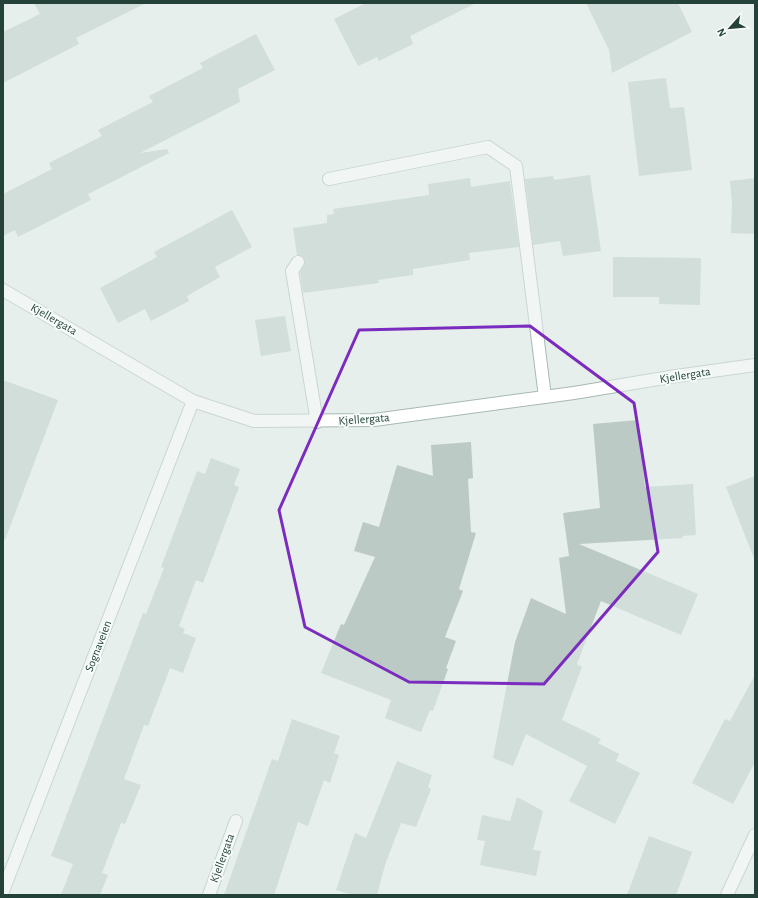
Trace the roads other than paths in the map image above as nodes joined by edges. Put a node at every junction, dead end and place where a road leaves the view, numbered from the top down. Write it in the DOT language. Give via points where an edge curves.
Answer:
graph roads {
  1 [pos="329,179"];
  2 [pos="298,262"];
  3 [pos="3,290"];
  4 [pos="755,365"];
  5 [pos="545,397"];
  6 [pos="193,401"];
  7 [pos="317,422"];
  8 [pos="236,821"];
  9 [pos="755,835"];
  10 [pos="3,891"];
  11 [pos="209,895"];
  12 [pos="727,895"];
  1 -- 5 [label="street" via="488,147 516,166"];
  2 -- 7 [label="street" via="292,271"];
  3 -- 6 [label="street, Kjellergata"];
  4 -- 5 [label="street, Kjellergata"];
  5 -- 7 [label="street, Kjellergata" via="374,420"];
  6 -- 7 [label="street, Kjellergata" via="254,421"];
  6 -- 10 [label="street, Sognaveien"];
  8 -- 11 [label="street, Kjellergata"];
  9 -- 12 [label="street"];
}
